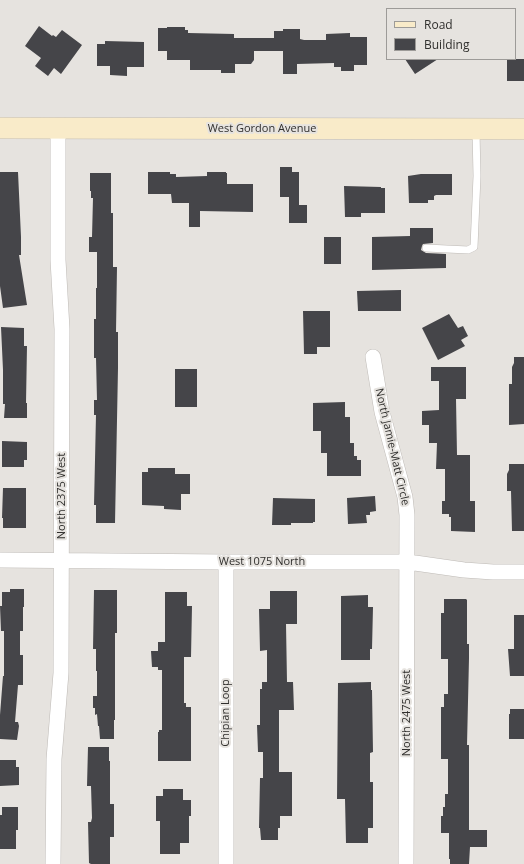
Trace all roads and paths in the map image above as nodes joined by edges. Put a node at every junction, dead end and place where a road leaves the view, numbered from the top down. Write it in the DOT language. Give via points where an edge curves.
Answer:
graph roads {
  1 [pos="0,128"];
  2 [pos="58,128"];
  3 [pos="476,129"];
  4 [pos="524,129"];
  5 [pos="426,248"];
  6 [pos="373,357"];
  7 [pos="0,560"];
  8 [pos="61,560"];
  9 [pos="226,562"];
  10 [pos="408,562"];
  11 [pos="524,572"];
  12 [pos="53,864"];
  13 [pos="226,864"];
  14 [pos="406,864"];
  1 -- 2 [label="main road, West Gordon Avenue"];
  2 -- 3 [label="main road, West Gordon Avenue"];
  2 -- 8 [label="street, North 2375 West" via="58,260 62,329"];
  3 -- 4 [label="main road, West Gordon Avenue"];
  3 -- 5 [label="lane" via="474,247 468,250"];
  6 -- 10 [label="street, North Jamie-Matt Circle" via="382,412 405,497"];
  7 -- 8 [label="street, West 1075 North"];
  8 -- 9 [label="street, West 1075 North"];
  8 -- 12 [label="street, North 2375 West" via="62,673 54,759"];
  9 -- 10 [label="street, West 1075 North"];
  9 -- 13 [label="street, Chipian Loop"];
  10 -- 11 [label="street, West 1075 North" via="464,570"];
  10 -- 14 [label="street, North 2475 West"];
}
